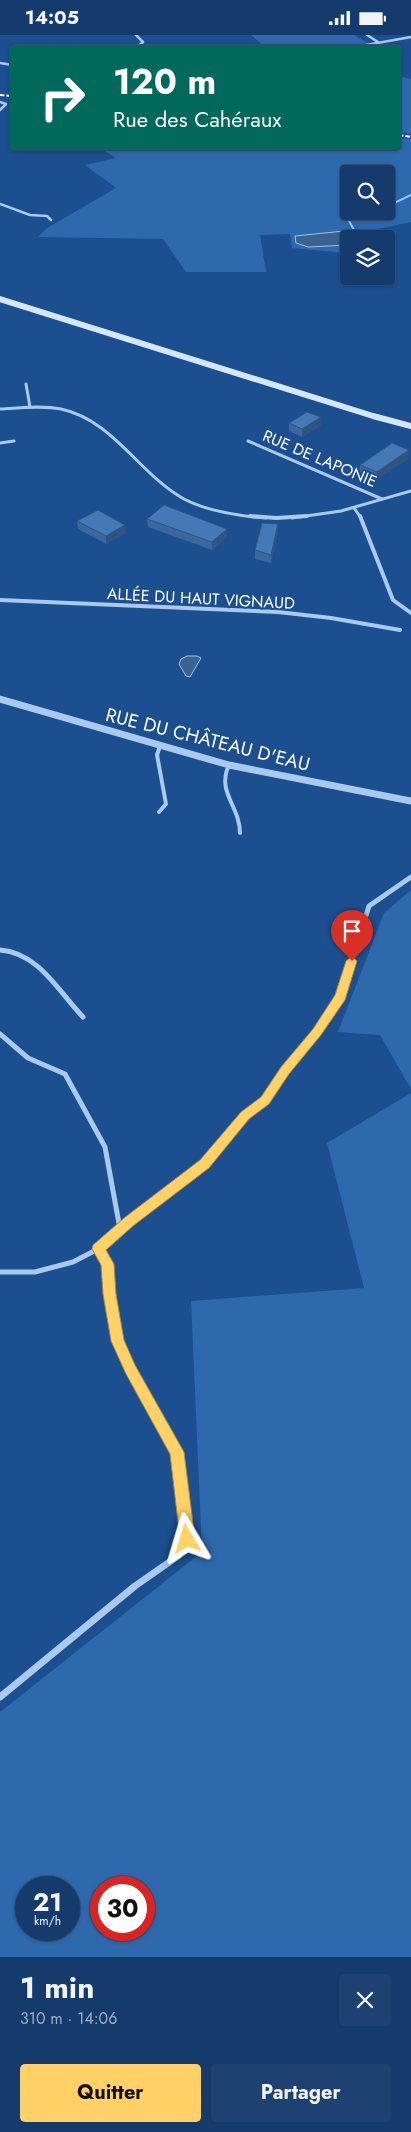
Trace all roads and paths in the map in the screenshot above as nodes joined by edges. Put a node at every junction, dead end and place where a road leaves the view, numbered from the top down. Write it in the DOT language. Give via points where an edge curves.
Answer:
graph roads {
  1 [pos="136,35"];
  2 [pos="367,35"];
  3 [pos="411,37"];
  4 [pos="379,42"];
  5 [pos="139,45"];
  6 [pos="365,45"];
  7 [pos="0,101"];
  8 [pos="1,108"];
  9 [pos="0,204"];
  10 [pos="51,220"];
  11 [pos="0,299"];
  12 [pos="26,384"];
  13 [pos="30,407"];
  14 [pos="0,409"];
  15 [pos="373,416"];
  16 [pos="411,426"];
  17 [pos="411,431"];
  18 [pos="14,441"];
  19 [pos="248,441"];
  20 [pos="0,443"];
  21 [pos="411,491"];
  22 [pos="382,499"];
  23 [pos="354,508"];
  24 [pos="0,600"];
  25 [pos="411,613"];
  26 [pos="400,630"];
  27 [pos="0,699"];
  28 [pos="160,745"];
  29 [pos="229,765"];
  30 [pos="411,801"];
  31 [pos="159,812"];
  32 [pos="240,833"];
  33 [pos="411,877"];
  34 [pos="0,950"];
  35 [pos="83,1017"];
  36 [pos="0,1034"];
  37 [pos="120,1229"];
  38 [pos="98,1249"];
  39 [pos="0,1272"];
  40 [pos="0,1697"];
  1 -- 5 [label="street" via="143,42"];
  2 -- 4 [label="street"];
  3 -- 4 [label="street"];
  4 -- 6 [label="street"];
  7 -- 8 [label="street" via="6,104"];
  9 -- 10 [label="street" via="30,215 47,216"];
  11 -- 15 [label="main road"];
  12 -- 13 [label="street"];
  13 -- 14 [label="street"];
  13 -- 23 [label="street" via="55,407 96,423 175,492 206,507 241,515 281,518"];
  15 -- 16 [label="main road"];
  15 -- 17 [label="main road"];
  18 -- 20 [label="street"];
  19 -- 22 [label="street, RUE DE LAPONIE"];
  21 -- 22 [label="street"];
  22 -- 23 [label="street"];
  23 -- 25 [label="street" via="393,600"];
  24 -- 26 [label="street, ALLÉE DU HAUT VIGNAUD" via="278,612"];
  27 -- 28 [label="street, RUE DU CHÂTEAU D'EAU"];
  28 -- 29 [label="street, RUE DU CHÂTEAU D'EAU"];
  28 -- 31 [label="street" via="157,755 166,804"];
  29 -- 30 [label="street, RUE DU CHÂTEAU D'EAU"];
  29 -- 32 [label="street" via="224,775 224,786 238,818"];
  33 -- 37 [label="street" via="369,906 340,997 265,1100 245,1115 205,1164"];
  34 -- 35 [label="street" via="8,949 32,960"];
  36 -- 37 [label="street" via="28,1057 65,1074 105,1147"];
  37 -- 38 [label="street"];
  38 -- 39 [label="street" via="73,1262 35,1272"];
  38 -- 40 [label="street" via="108,1264 109,1294 118,1341 130,1369 177,1452 187,1539 178,1556 134,1586"];
}
